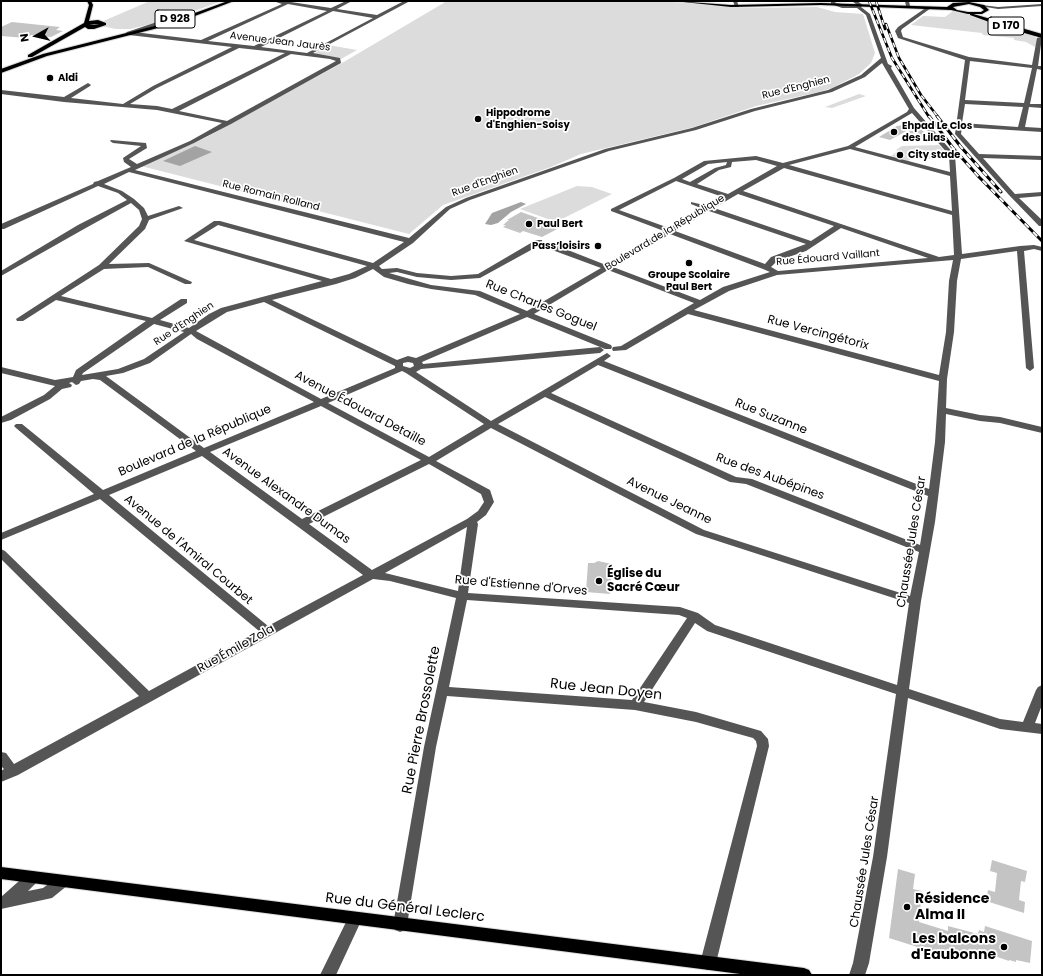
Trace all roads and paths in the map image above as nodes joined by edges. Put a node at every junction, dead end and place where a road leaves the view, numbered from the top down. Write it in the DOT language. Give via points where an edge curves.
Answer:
graph roads {
  1 [pos="89,1"];
  2 [pos="227,1"];
  3 [pos="232,1"];
  4 [pos="275,1"];
  5 [pos="350,1"];
  6 [pos="408,1"];
  7 [pos="677,1"];
  8 [pos="689,1"];
  9 [pos="854,1"];
  10 [pos="288,2"];
  11 [pos="834,2"];
  12 [pos="908,3"];
  13 [pos="736,4"];
  14 [pos="860,5"];
  15 [pos="1042,6"];
  16 [pos="951,7"];
  17 [pos="851,8"];
  18 [pos="929,8"];
  19 [pos="985,9"];
  20 [pos="332,10"];
  21 [pos="868,14"];
  22 [pos="972,14"];
  23 [pos="378,17"];
  24 [pos="87,22"];
  25 [pos="160,23"];
  26 [pos="93,25"];
  27 [pos="113,31"];
  28 [pos="121,32"];
  29 [pos="129,33"];
  30 [pos="1041,36"];
  31 [pos="202,42"];
  32 [pos="238,46"];
  33 [pos="255,48"];
  34 [pos="1040,49"];
  35 [pos="291,52"];
  36 [pos="53,53"];
  37 [pos="308,54"];
  38 [pos="884,56"];
  39 [pos="23,59"];
  40 [pos="968,59"];
  41 [pos="1,67"];
  42 [pos="881,67"];
  43 [pos="1035,68"];
  44 [pos="1042,68"];
  45 [pos="1,71"];
  46 [pos="88,85"];
  47 [pos="1,92"];
  48 [pos="64,100"];
  49 [pos="962,102"];
  50 [pos="1026,105"];
  51 [pos="123,106"];
  52 [pos="1042,106"];
  53 [pos="912,109"];
  54 [pos="174,111"];
  55 [pos="900,118"];
  56 [pos="922,122"];
  57 [pos="229,123"];
  58 [pos="958,125"];
  59 [pos="1021,129"];
  60 [pos="1042,130"];
  61 [pos="113,141"];
  62 [pos="850,147"];
  63 [pos="977,156"];
  64 [pos="1042,158"];
  65 [pos="730,163"];
  66 [pos="135,166"];
  67 [pos="782,166"];
  68 [pos="127,170"];
  69 [pos="954,175"];
  70 [pos="676,179"];
  71 [pos="96,184"];
  72 [pos="691,184"];
  73 [pos="737,190"];
  74 [pos="1042,194"];
  75 [pos="728,196"];
  76 [pos="1013,196"];
  77 [pos="132,200"];
  78 [pos="694,203"];
  79 [pos="179,208"];
  80 [pos="708,208"];
  81 [pos="955,214"];
  82 [pos="146,220"];
  83 [pos="1042,224"];
  84 [pos="841,225"];
  85 [pos="1,227"];
  86 [pos="669,232"];
  87 [pos="410,242"];
  88 [pos="812,244"];
  89 [pos="1020,248"];
  90 [pos="1042,249"];
  91 [pos="956,257"];
  92 [pos="940,259"];
  93 [pos="102,267"];
  94 [pos="766,267"];
  95 [pos="376,268"];
  96 [pos="607,268"];
  97 [pos="777,273"];
  98 [pos="1,274"];
  99 [pos="188,282"];
  100 [pos="333,282"];
  101 [pos="55,297"];
  102 [pos="266,300"];
  103 [pos="184,301"];
  104 [pos="701,303"];
  105 [pos="688,311"];
  106 [pos="529,313"];
  107 [pos="20,319"];
  108 [pos="155,321"];
  109 [pos="190,331"];
  110 [pos="606,353"];
  111 [pos="418,364"];
  112 [pos="402,368"];
  113 [pos="1030,368"];
  114 [pos="1,370"];
  115 [pos="120,371"];
  116 [pos="93,376"];
  117 [pos="77,380"];
  118 [pos="943,380"];
  119 [pos="107,381"];
  120 [pos="62,384"];
  121 [pos="544,393"];
  122 [pos="319,402"];
  123 [pos="941,410"];
  124 [pos="3,417"];
  125 [pos="490,424"];
  126 [pos="19,426"];
  127 [pos="1042,430"];
  128 [pos="203,451"];
  129 [pos="429,460"];
  130 [pos="102,494"];
  131 [pos="933,494"];
  132 [pos="471,521"];
  133 [pos="301,524"];
  134 [pos="1,537"];
  135 [pos="924,550"];
  136 [pos="1,553"];
  137 [pos="372,575"];
  138 [pos="462,596"];
  139 [pos="915,601"];
  140 [pos="694,616"];
  141 [pos="267,632"];
  142 [pos="1042,690"];
  143 [pos="441,691"];
  144 [pos="904,692"];
  145 [pos="148,697"];
  146 [pos="635,705"];
  147 [pos="1027,727"];
  148 [pos="1042,729"];
  149 [pos="1,757"];
  150 [pos="7,774"];
  151 [pos="1,873"];
  152 [pos="33,877"];
  153 [pos="63,880"];
  154 [pos="4,902"];
  155 [pos="355,919"];
  156 [pos="400,925"];
  157 [pos="708,963"];
  158 [pos="328,975"];
  159 [pos="804,975"];
  160 [pos="857,975"];
  1 -- 24 [label="main road" via="91,4"];
  2 -- 25 [label="main road, D 928"];
  3 -- 29 [label="main road, D 928" via="172,23"];
  4 -- 10 [label="street"];
  5 -- 20 [label="street"];
  6 -- 23 [label="street"];
  7 -- 13 [label="main road"];
  8 -- 13 [label="main road"];
  9 -- 14 [label="street"];
  10 -- 20 [label="street"];
  10 -- 31 [label="street"];
  11 -- 13 [label="main road"];
  11 -- 14 [label="main road"];
  11 -- 17 [label="street" via="839,7"];
  12 -- 14 [label="main road"];
  12 -- 16 [label="main road"];
  14 -- 17 [label="street"];
  14 -- 18 [label="main road"];
  14 -- 21 [label="street"];
  15 -- 19 [label="street"];
  15 -- 19 [label="street"];
  16 -- 18 [label="main road"];
  16 -- 19 [label="main road" via="963,3"];
  16 -- 22 [label="main road"];
  17 -- 21 [label="street"];
  18 -- 40 [label="street" via="900,28 898,31 903,39"];
  19 -- 22 [label="main road"];
  19 -- 30 [label="highway, D 170" via="988,16"];
  20 -- 23 [label="street"];
  20 -- 33 [label="street"];
  21 -- 38 [label="street, Chaussée Jules César"];
  22 -- 30 [label="highway, D 170"];
  23 -- 37 [label="street"];
  24 -- 26 [label="main road" via="87,26"];
  24 -- 39 [label="main road"];
  25 -- 28 [label="main road, D 928"];
  25 -- 29 [label="street"];
  26 -- 26 [label="main road" via="108,30 100,26"];
  27 -- 28 [label="main road, Avenue Jean Jaurès"];
  28 -- 29 [label="main road, Avenue Jean Jaurès"];
  28 -- 36 [label="main road"];
  28 -- 39 [label="main road, D 928"];
  29 -- 31 [label="street, Avenue Jean Jaurès"];
  29 -- 36 [label="main road, D 928"];
  30 -- 34 [label="street" via="1037,48"];
  31 -- 32 [label="street, Avenue Jean Jaurès"];
  32 -- 33 [label="street, Avenue Jean Jaurès"];
  32 -- 51 [label="street" via="155,87"];
  33 -- 35 [label="street, Avenue Jean Jaurès"];
  34 -- 43 [label="street"];
  35 -- 37 [label="street, Avenue Jean Jaurès"];
  35 -- 54 [label="street"];
  36 -- 45 [label="main road, D 928"];
  37 -- 57 [label="street, Avenue Jean Jaurès" via="338,59 339,62"];
  38 -- 42 [label="street, Chaussée Jules César"];
  38 -- 42 [label="street"];
  39 -- 41 [label="main road, D 928"];
  40 -- 43 [label="street"];
  40 -- 49 [label="street"];
  42 -- 53 [label="street, Chaussée Jules César"];
  42 -- 87 [label="street, Rue d'Enghien" via="822,94 607,150 468,199 448,208"];
  43 -- 44 [label="street"];
  43 -- 50 [label="street" via="1034,83"];
  46 -- 48 [label="street"];
  47 -- 48 [label="street"];
  48 -- 51 [label="street"];
  49 -- 50 [label="street"];
  49 -- 58 [label="street"];
  50 -- 52 [label="street"];
  50 -- 59 [label="street"];
  51 -- 54 [label="street"];
  53 -- 55 [label="street, Boulevard de la République" via="909,114"];
  53 -- 56 [label="street, Chaussée Jules César"];
  54 -- 57 [label="street"];
  55 -- 56 [label="street"];
  55 -- 62 [label="street, Boulevard de la République"];
  56 -- 69 [label="street, Chaussée Jules César" via="952,155"];
  57 -- 66 [label="street, Avenue Jean Jaurès"];
  58 -- 59 [label="street"];
  58 -- 63 [label="street" via="959,136"];
  59 -- 60 [label="street"];
  61 -- 66 [label="street" via="144,144 145,147 126,158 126,161"];
  62 -- 67 [label="street, Boulevard de la République"];
  62 -- 69 [label="street"];
  63 -- 64 [label="street"];
  63 -- 76 [label="street"];
  65 -- 72 [label="street" via="730,166 717,169"];
  66 -- 68 [label="street, Avenue Jean Jaurès"];
  67 -- 70 [label="street" via="756,158 716,160 706,162"];
  67 -- 73 [label="street, Boulevard de la République"];
  67 -- 81 [label="street"];
  68 -- 71 [label="street, Avenue Jean Jaurès"];
  68 -- 87 [label="street, Rue Romain Rolland"];
  69 -- 81 [label="street, Chaussée Jules César"];
  70 -- 72 [label="street"];
  70 -- 86 [label="street" via="613,210"];
  71 -- 77 [label="street" via="120,192"];
  71 -- 85 [label="street, Avenue Jean Jaurès"];
  72 -- 75 [label="street"];
  73 -- 75 [label="street, Boulevard de la République"];
  73 -- 84 [label="street"];
  74 -- 76 [label="street"];
  75 -- 80 [label="street, Boulevard de la République"];
  76 -- 83 [label="street"];
  77 -- 82 [label="street" via="142,209"];
  77 -- 98 [label="street"];
  78 -- 80 [label="street"];
  79 -- 82 [label="street"];
  80 -- 86 [label="street, Boulevard de la République"];
  80 -- 88 [label="street"];
  81 -- 91 [label="street, Chaussée Jules César" via="958,254"];
  82 -- 93 [label="street"];
  84 -- 88 [label="street"];
  84 -- 92 [label="street"];
  86 -- 94 [label="street"];
  86 -- 96 [label="street, Boulevard de la République"];
  87 -- 95 [label="street, Rue d'Enghien"];
  88 -- 94 [label="street" via="781,256"];
  89 -- 90 [label="street, Rue Édouard Vaillant"];
  89 -- 91 [label="street, Rue Édouard Vaillant"];
  89 -- 113 [label="street"];
  91 -- 92 [label="street, Rue Édouard Vaillant"];
  91 -- 118 [label="street, Chaussée Jules César"];
  92 -- 97 [label="street, Rue Édouard Vaillant"];
  93 -- 99 [label="street" via="149,264"];
  93 -- 101 [label="street"];
  94 -- 97 [label="street"];
  95 -- 96 [label="street" via="451,278 480,276 543,243"];
  95 -- 100 [label="street, Rue d'Enghien"];
  95 -- 100 [label="street" via="217,223 188,241"];
  95 -- 106 [label="street, Rue Charles Goguel" via="392,277 431,287 477,293"];
  96 -- 104 [label="street"];
  96 -- 106 [label="street, Boulevard de la République"];
  97 -- 104 [label="street, Rue Édouard Vaillant" via="732,287"];
  100 -- 102 [label="street, Rue d'Enghien"];
  101 -- 107 [label="street"];
  101 -- 108 [label="street, Avenue Édouard Detaille"];
  102 -- 109 [label="street, Rue d'Enghien" via="224,310"];
  102 -- 112 [label="street, Avenue Jeanne"];
  103 -- 108 [label="street"];
  104 -- 105 [label="street, Rue Édouard Vaillant"];
  105 -- 110 [label="street, Rue Édouard Vaillant" via="623,348"];
  105 -- 118 [label="street, Rue Vercingétorix"];
  106 -- 110 [label="street, Rue Charles Goguel"];
  106 -- 111 [label="street, Boulevard de la République"];
  108 -- 109 [label="street, Avenue Édouard Detaille"];
  108 -- 117 [label="street" via="79,372"];
  109 -- 115 [label="street, Rue d'Enghien" via="147,361"];
  109 -- 122 [label="street, Avenue Édouard Detaille"];
  110 -- 111 [label="street"];
  110 -- 121 [label="street"];
  110 -- 131 [label="street, Rue Suzanne"];
  111 -- 112 [label="street, Boulevard de la République"];
  111 -- 112 [label="street, Boulevard de la République" via="412,359 405,359"];
  112 -- 122 [label="street, Boulevard de la République"];
  112 -- 125 [label="street, Avenue Jeanne"];
  114 -- 120 [label="street"];
  115 -- 116 [label="street, Rue d'Enghien"];
  115 -- 119 [label="street" via="108,376"];
  116 -- 117 [label="street, Rue d'Enghien"];
  116 -- 119 [label="street, Avenue Alexandre Dumas"];
  117 -- 120 [label="street"];
  118 -- 123 [label="street, Chaussée Jules César"];
  119 -- 128 [label="street, Avenue Alexandre Dumas"];
  120 -- 124 [label="street" via="47,397"];
  121 -- 125 [label="street"];
  121 -- 135 [label="street, Rue des Aubépines" via="734,480 748,481"];
  122 -- 128 [label="street, Boulevard de la République"];
  122 -- 129 [label="street, Avenue Édouard Detaille"];
  123 -- 127 [label="street"];
  123 -- 131 [label="street, Chaussée Jules César" via="940,442"];
  125 -- 129 [label="street"];
  125 -- 139 [label="street, Avenue Jeanne" via="700,532"];
  126 -- 130 [label="street, Avenue de l'Amiral Courbet"];
  128 -- 130 [label="street, Boulevard de la République"];
  128 -- 133 [label="street, Avenue Alexandre Dumas"];
  129 -- 132 [label="street, Avenue Édouard Detaille" via="486,492 489,502 486,508"];
  129 -- 133 [label="street"];
  130 -- 134 [label="street, Boulevard de la République"];
  130 -- 141 [label="street, Avenue de l'Amiral Courbet"];
  131 -- 135 [label="street, Chaussée Jules César"];
  132 -- 137 [label="street, Rue Émile Zola"];
  132 -- 138 [label="street, Rue Pierre Brossolette" via="473,524"];
  133 -- 137 [label="street, Avenue Alexandre Dumas"];
  135 -- 139 [label="street, Chaussée Jules César"];
  136 -- 145 [label="street"];
  137 -- 138 [label="street, Rue d'Estienne d'Orves" via="390,577"];
  137 -- 141 [label="street, Rue Émile Zola"];
  138 -- 140 [label="street, Rue d'Estienne d'Orves" via="680,611"];
  138 -- 143 [label="street, Rue Pierre Brossolette"];
  139 -- 144 [label="street, Chaussée Jules César"];
  140 -- 144 [label="street, Rue d'Estienne d'Orves" via="711,628"];
  140 -- 146 [label="street"];
  141 -- 145 [label="street, Rue Émile Zola"];
  142 -- 147 [label="street"];
  143 -- 146 [label="street, Rue Jean Doyen"];
  143 -- 156 [label="street, Rue Pierre Brossolette"];
  144 -- 147 [label="street, Rue d'Estienne d'Orves" via="1000,724"];
  144 -- 160 [label="street, Chaussée Jules César" via="880,857"];
  145 -- 150 [label="street, Rue Émile Zola"];
  146 -- 157 [label="street, Rue Jean Doyen" via="704,719 757,734 762,739 763,746"];
  147 -- 148 [label="street, Rue d'Estienne d'Orves"];
  149 -- 150 [label="street"];
  151 -- 152 [label="main road, Rue du Général Leclerc"];
  152 -- 153 [label="main road, Rue du Général Leclerc"];
  152 -- 154 [label="street"];
  153 -- 154 [label="street" via="47,894"];
  153 -- 155 [label="main road, Rue du Général Leclerc"];
  155 -- 156 [label="main road, Rue du Général Leclerc"];
  155 -- 158 [label="street"];
  156 -- 157 [label="main road, Rue du Général Leclerc"];
  157 -- 159 [label="main road, Rue du Général Leclerc"];
}
